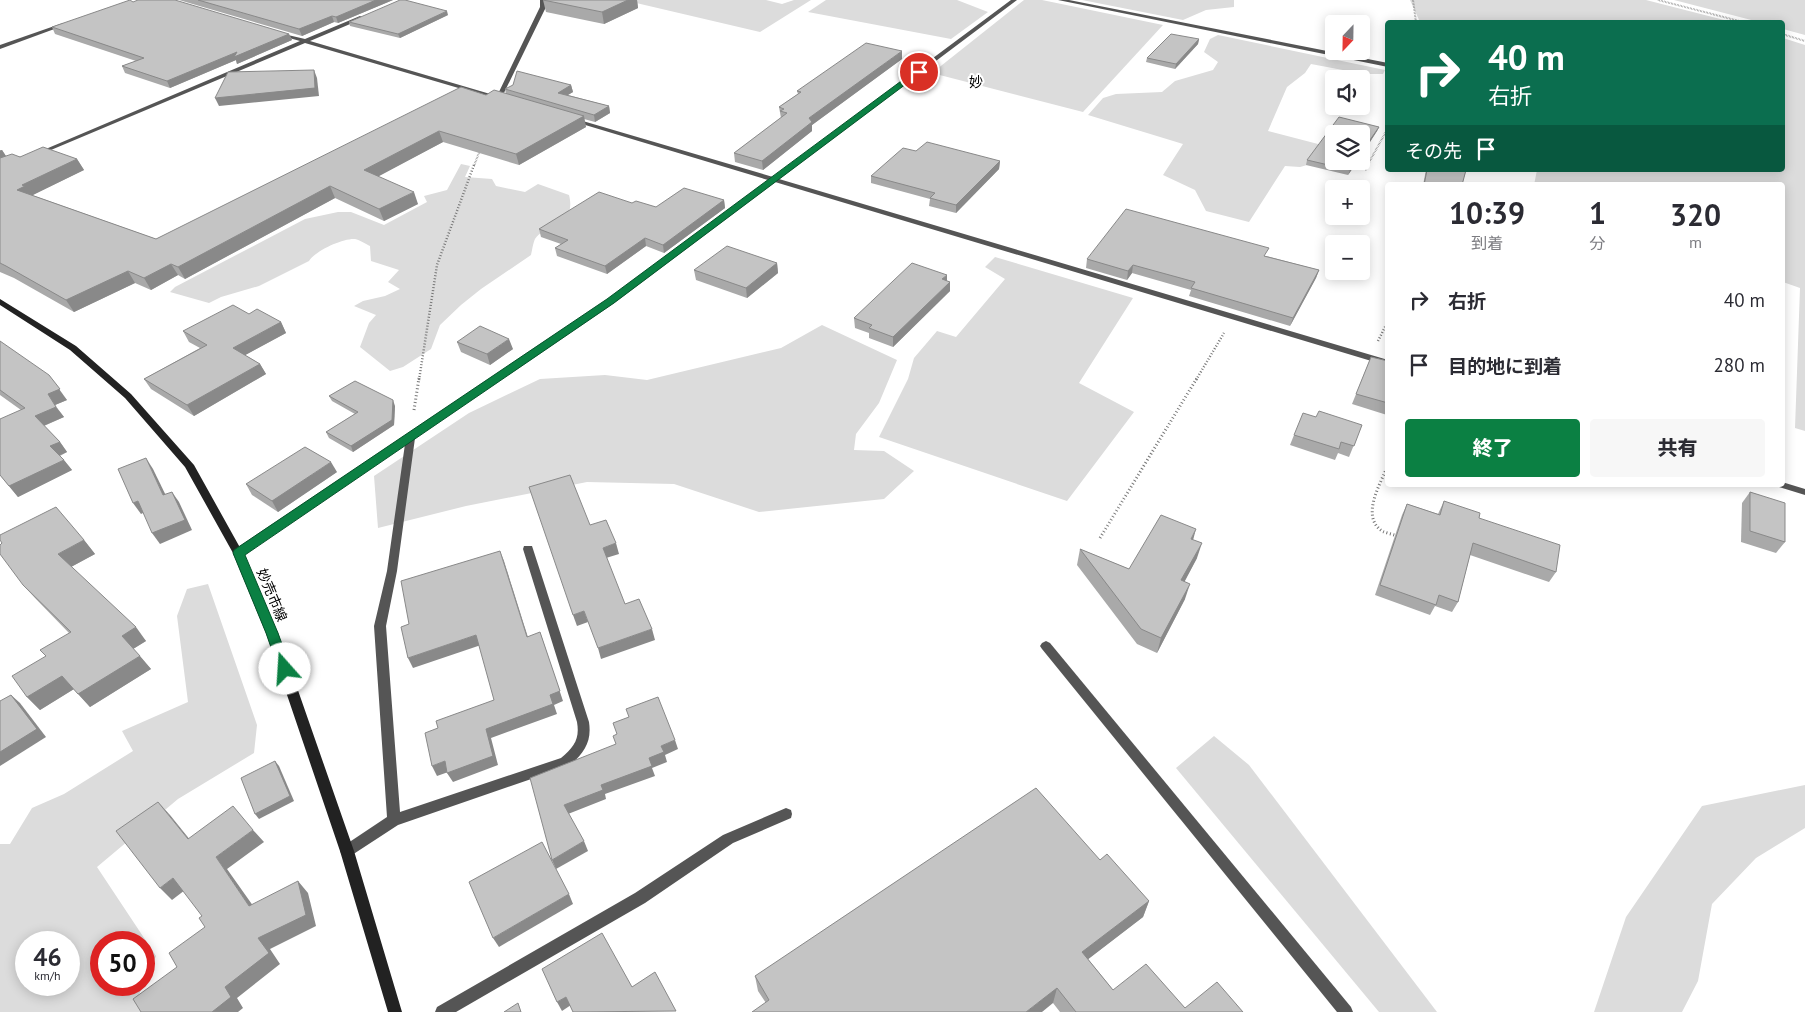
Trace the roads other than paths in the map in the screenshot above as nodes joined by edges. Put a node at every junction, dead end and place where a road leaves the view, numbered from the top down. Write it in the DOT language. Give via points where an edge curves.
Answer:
graph roads {
  1 [pos="543,0"];
  2 [pos="1014,0"];
  3 [pos="1061,0"];
  4 [pos="367,15"];
  5 [pos="71,22"];
  6 [pos="267,30"];
  7 [pos="304,41"];
  8 [pos="0,46"];
  9 [pos="1385,64"];
  10 [pos="499,98"];
  11 [pos="509,101"];
  12 [pos="566,118"];
  13 [pos="27,158"];
  14 [pos="775,179"];
  15 [pos="0,302"];
  16 [pos="1385,362"];
  17 [pos="410,438"];
  18 [pos="1785,486"];
  19 [pos="1805,492"];
  20 [pos="528,549"];
  21 [pos="238,553"];
  22 [pos="1046,646"];
  23 [pos="786,814"];
  24 [pos="394,820"];
  25 [pos="347,851"];
  26 [pos="395,1012"];
  27 [pos="442,1012"];
  28 [pos="1346,1012"];
  1 -- 10 [label="street" via="543,7"];
  2 -- 14 [label="street"];
  3 -- 9 [label="street"];
  4 -- 7 [label="street"];
  5 -- 8 [label="street"];
  6 -- 7 [label="street"];
  7 -- 10 [label="street"];
  7 -- 13 [label="street"];
  10 -- 11 [label="street"];
  12 -- 14 [label="street"];
  14 -- 16 [label="street"];
  14 -- 17 [label="street" via="611,301"];
  15 -- 21 [label="main road, 妙売市線" via="73,348 128,396 189,465"];
  17 -- 21 [label="street"];
  17 -- 24 [label="street" via="392,571 380,626"];
  18 -- 19 [label="street"];
  20 -- 24 [label="street" via="586,736 578,751 565,762"];
  21 -- 25 [label="main road, 妙売市線" via="272,633"];
  22 -- 28 [label="street"];
  23 -- 27 [label="street" via="728,839 640,898"];
  24 -- 25 [label="street"];
  25 -- 26 [label="main road, 妙売市線"];
}
